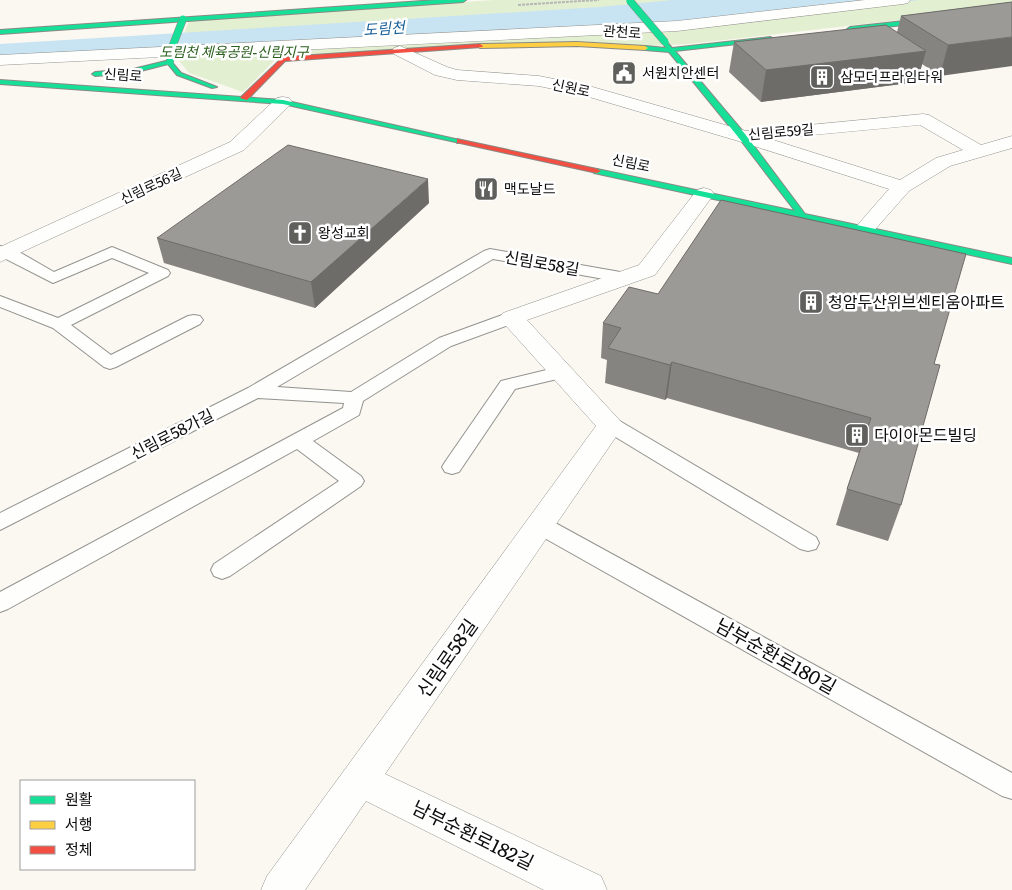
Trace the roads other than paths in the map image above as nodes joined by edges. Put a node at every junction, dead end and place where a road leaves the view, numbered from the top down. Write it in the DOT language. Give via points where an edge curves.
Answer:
graph roads {
  1 [pos="463,0"];
  2 [pos="630,0"];
  3 [pos="903,0"];
  4 [pos="1012,11"];
  5 [pos="183,19"];
  6 [pos="841,30"];
  7 [pos="0,32"];
  8 [pos="783,37"];
  9 [pos="667,46"];
  10 [pos="400,51"];
  11 [pos="0,60"];
  12 [pos="170,62"];
  13 [pos="85,74"];
  14 [pos="65,75"];
  15 [pos="0,81"];
  16 [pos="244,98"];
  17 [pos="283,102"];
  18 [pos="742,136"];
  19 [pos="1012,142"];
  20 [pos="979,152"];
  21 [pos="902,187"];
  22 [pos="704,194"];
  23 [pos="802,215"];
  24 [pos="865,229"];
  25 [pos="3,253"];
  26 [pos="1012,261"];
  27 [pos="626,278"];
  28 [pos="0,301"];
  29 [pos="511,318"];
  30 [pos="194,320"];
  31 [pos="59,324"];
  32 [pos="563,372"];
  33 [pos="255,392"];
  34 [pos="354,398"];
  35 [pos="611,424"];
  36 [pos="298,440"];
  37 [pos="452,467"];
  38 [pos="0,522"];
  39 [pos="540,525"];
  40 [pos="808,543"];
  41 [pos="222,570"];
  42 [pos="0,603"];
  43 [pos="360,780"];
  44 [pos="1012,787"];
  45 [pos="281,890"];
  46 [pos="587,890"];
  1 -- 5 [label="main road"];
  2 -- 9 [label="main road, bridge"];
  3 -- 11 [label="street" via="677,26"];
  4 -- 6 [label="main road"];
  5 -- 7 [label="main road"];
  5 -- 12 [label="main road, bridge" via="171,50"];
  8 -- 9 [label="main road, 관천로"];
  9 -- 10 [label="main road, 관천로" via="512,44"];
  9 -- 18 [label="main road"];
  10 -- 16 [label="main road, 관천로" via="284,59"];
  10 -- 18 [label="street, 신원로" via="441,71 564,86"];
  12 -- 13 [label="main road" via="149,69"];
  12 -- 16 [label="main road, 신림로" via="179,74"];
  14 -- 15 [label="main road"];
  15 -- 16 [label="main road, 신림로"];
  16 -- 17 [label="main road, 신림로"];
  17 -- 22 [label="main road, 신림로"];
  17 -- 25 [label="street, 신림로56길" via="237,146"];
  18 -- 20 [label="street, 신림로59길" via="923,119"];
  18 -- 21 [label="street, 신림로59길"];
  18 -- 23 [label="main road"];
  19 -- 20 [label="street"];
  20 -- 21 [label="street" via="943,162"];
  21 -- 24 [label="street"];
  22 -- 23 [label="main road, 신림로"];
  22 -- 27 [label="street, 신림로58길" via="647,270"];
  23 -- 24 [label="main road, 신림로"];
  24 -- 26 [label="main road, 신림로"];
  25 -- 31 [label="lane, 신림로56길" via="54,278 112,252 162,273"];
  27 -- 29 [label="street, 신림로58길"];
  27 -- 33 [label="lane, 신림로58길" via="490,254"];
  28 -- 31 [label="lane"];
  29 -- 32 [label="street"];
  29 -- 34 [label="lane" via="445,342"];
  30 -- 31 [label="lane" via="110,363"];
  32 -- 35 [label="street"];
  32 -- 37 [label="lane" via="508,385"];
  33 -- 34 [label="lane"];
  33 -- 38 [label="lane, 신림로58가길"];
  34 -- 36 [label="lane" via="352,411"];
  35 -- 39 [label="street, 신림로58길"];
  35 -- 40 [label="lane"];
  36 -- 41 [label="lane" via="354,481"];
  36 -- 42 [label="lane"];
  39 -- 43 [label="street, 신림로58길"];
  39 -- 44 [label="lane, 남부순환로180길"];
  43 -- 45 [label="street, 신림로58길"];
  43 -- 46 [label="street, 남부순환로182길"];
}
